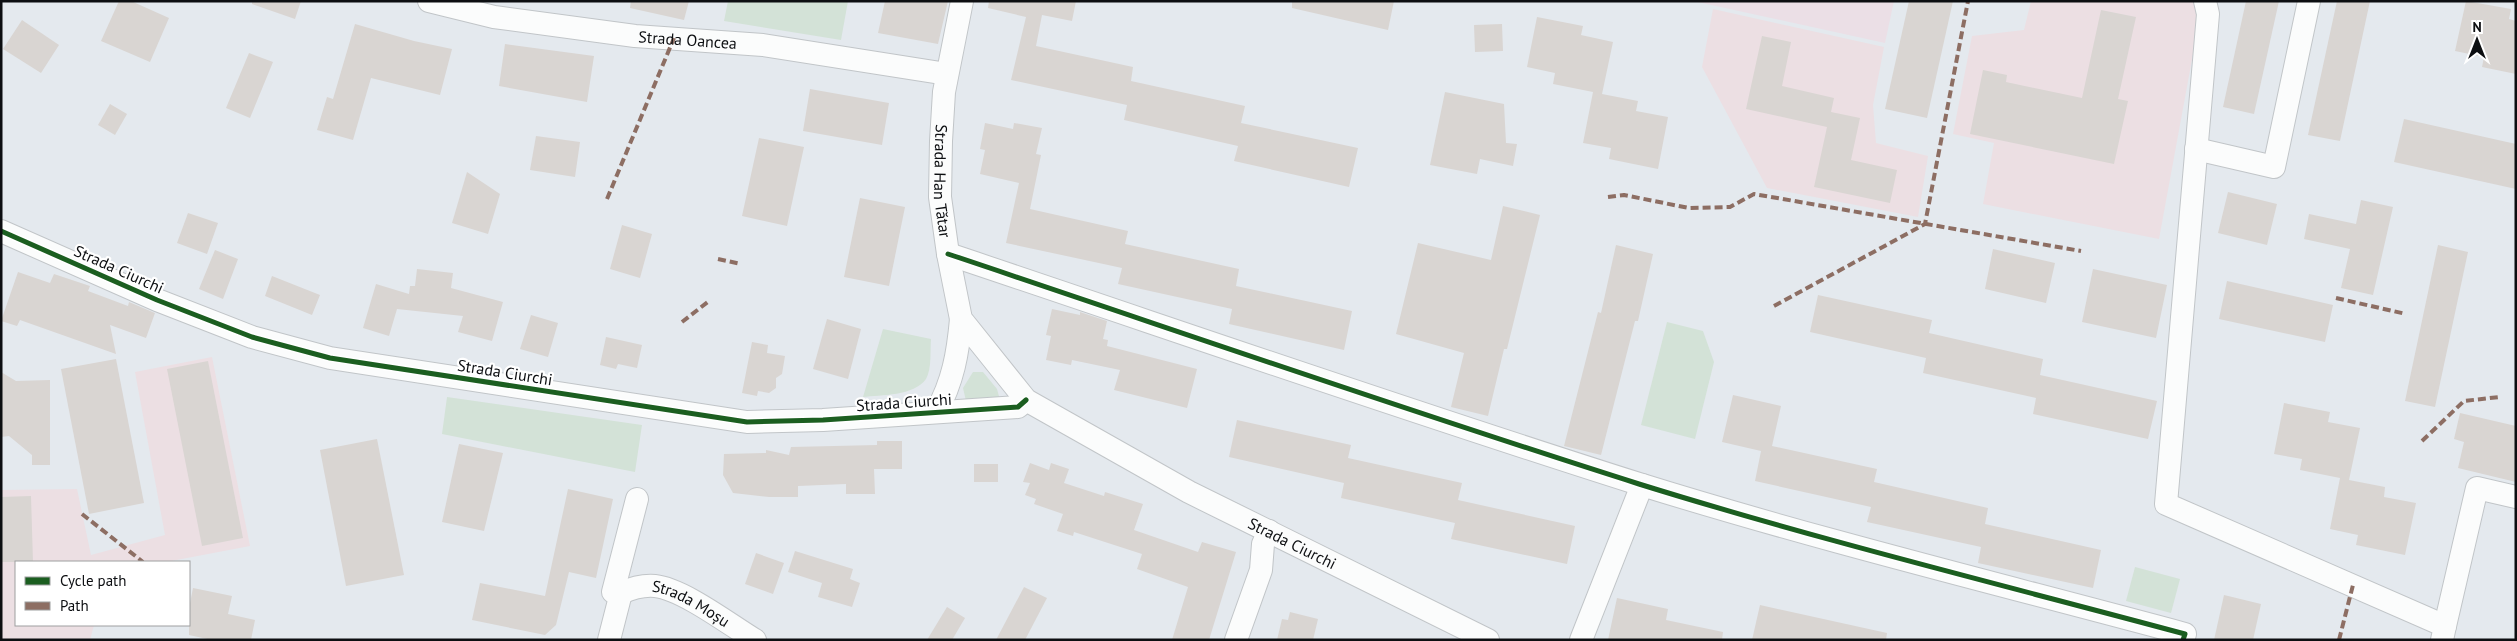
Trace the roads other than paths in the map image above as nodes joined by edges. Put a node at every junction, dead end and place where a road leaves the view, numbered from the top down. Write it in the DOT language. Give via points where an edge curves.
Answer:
graph roads {
  1 [pos="429,1"];
  2 [pos="962,1"];
  3 [pos="2204,1"];
  4 [pos="2309,1"];
  5 [pos="947,74"];
  6 [pos="2196,149"];
  7 [pos="1,230"];
  8 [pos="948,254"];
  9 [pos="961,319"];
  10 [pos="1026,400"];
  11 [pos="936,412"];
  12 [pos="1642,485"];
  13 [pos="2516,497"];
  14 [pos="637,499"];
  15 [pos="1269,531"];
  16 [pos="621,593"];
  17 [pos="2443,633"];
  18 [pos="1481,638"];
  19 [pos="609,640"];
  20 [pos="755,640"];
  21 [pos="1236,640"];
  22 [pos="1581,640"];
  23 [pos="2183,640"];
  1 -- 5 [label="street, Strada Oancea" via="494,17 635,36 763,45"];
  2 -- 5 [label="street, Strada Han Tătar"];
  3 -- 6 [label="street" via="2208,14"];
  4 -- 6 [label="street" via="2274,167"];
  5 -- 8 [label="street, Strada Han Tătar" via="940,141 940,197"];
  6 -- 17 [label="street" via="2166,504"];
  7 -- 11 [label="street, Strada Ciurchi" via="157,300 252,337 330,358 747,422"];
  8 -- 9 [label="street, Strada Han Tătar"];
  8 -- 12 [label="street"];
  9 -- 10 [label="street, Strada Han Tătar"];
  9 -- 11 [label="street" via="948,390"];
  10 -- 11 [label="street, Strada Ciurchi" via="1018,407"];
  10 -- 15 [label="street, Strada Ciurchi" via="1189,492"];
  12 -- 22 [label="street"];
  12 -- 23 [label="street" via="2184,634"];
  13 -- 17 [label="street" via="2477,488"];
  14 -- 16 [label="street" via="613,592"];
  15 -- 18 [label="street, Strada Ciurchi"];
  15 -- 21 [label="street" via="1263,544 1261,570"];
  16 -- 19 [label="street"];
  16 -- 20 [label="street, Strada Moșu" via="640,587 665,588"];
}
